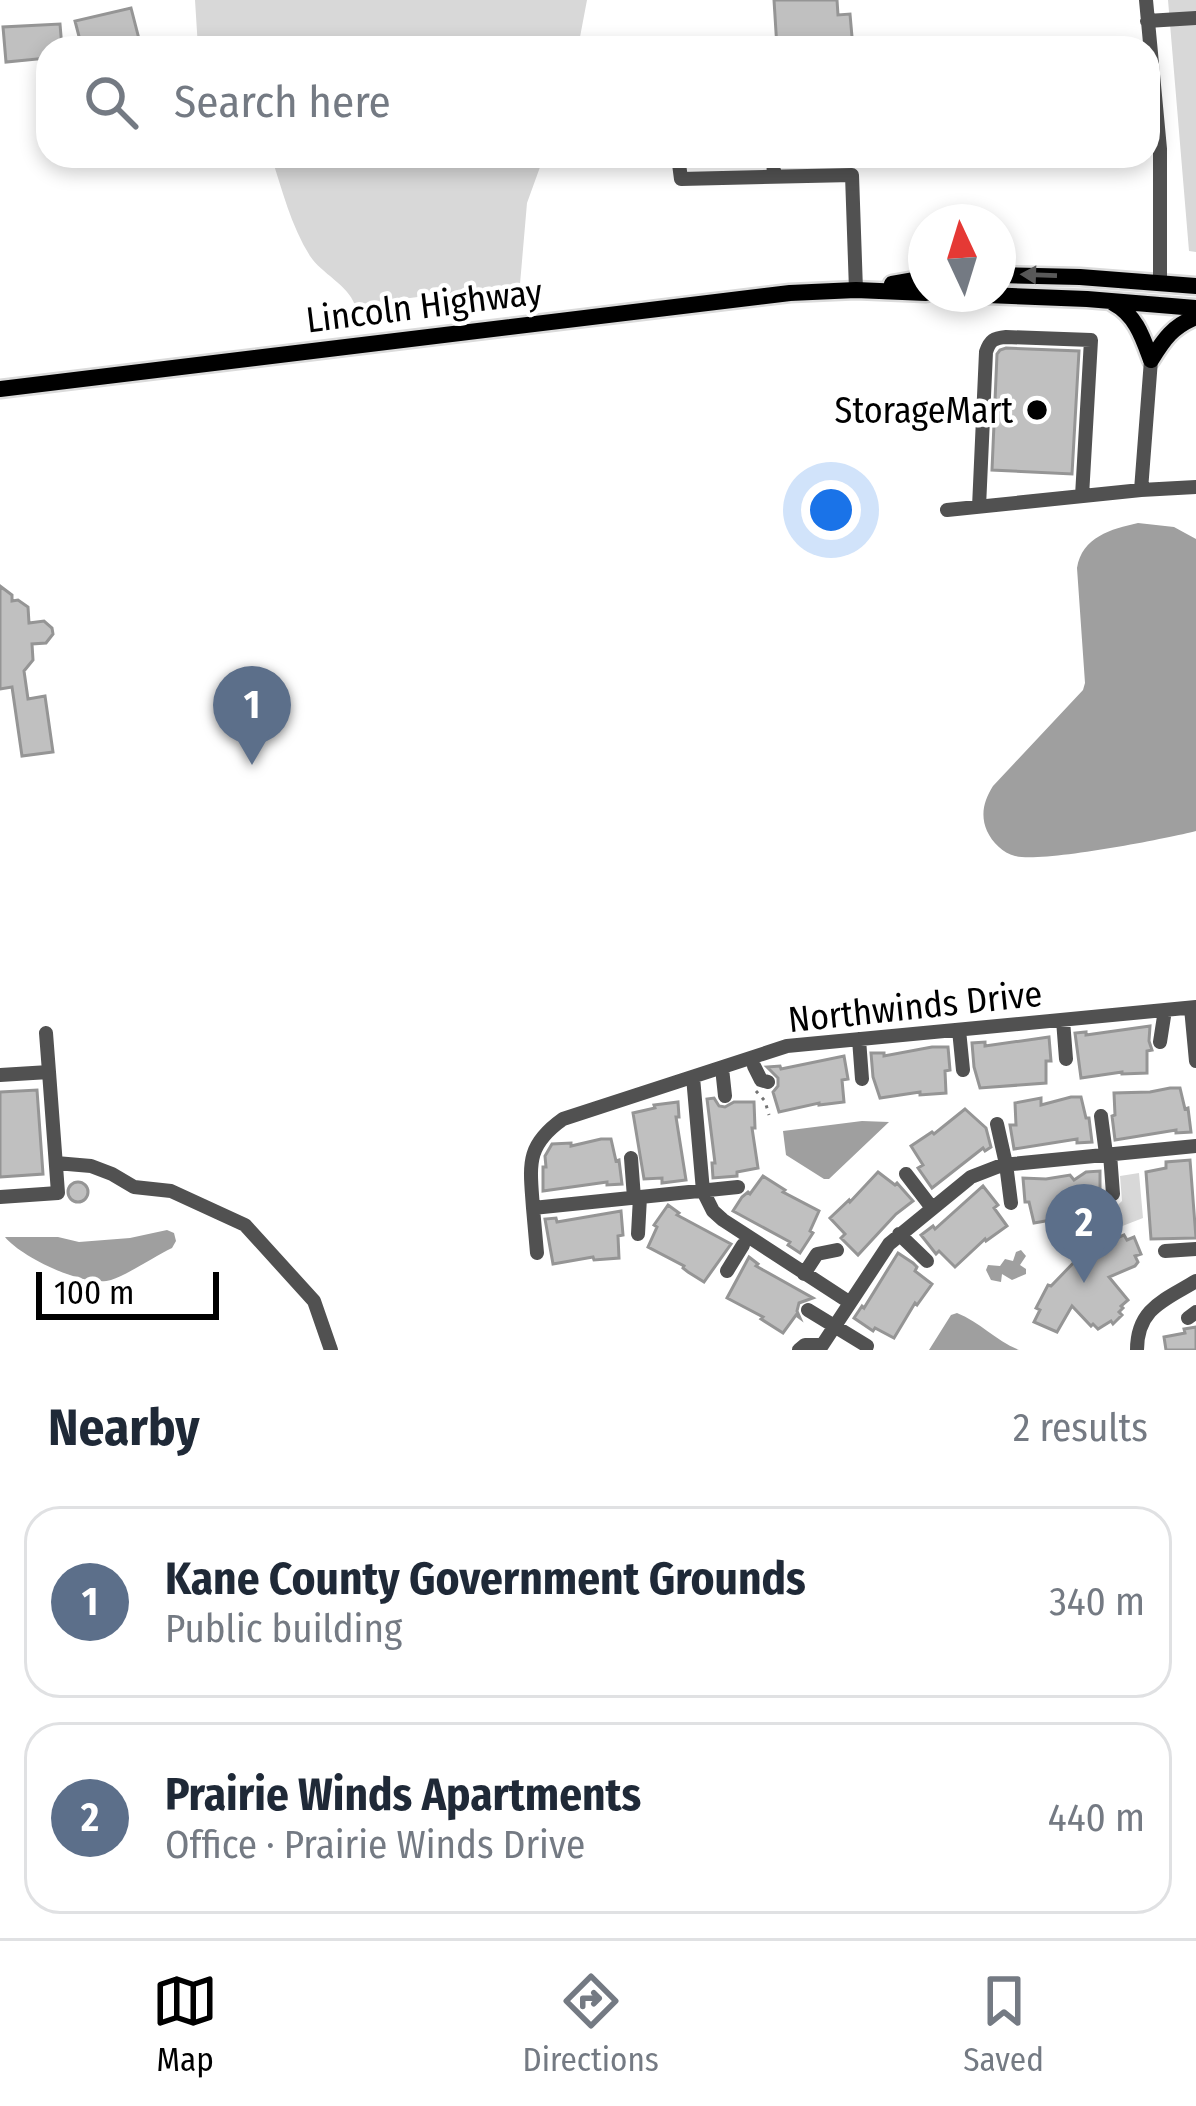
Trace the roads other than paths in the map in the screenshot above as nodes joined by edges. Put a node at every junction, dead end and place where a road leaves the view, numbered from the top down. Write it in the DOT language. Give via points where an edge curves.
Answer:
graph roads {
  1 [pos="1146,0"];
  2 [pos="1196,18"];
  3 [pos="1148,21"];
  4 [pos="1149,36"];
  5 [pos="679,168"];
  6 [pos="774,168"];
  7 [pos="852,168"];
  8 [pos="1160,168"];
  9 [pos="852,175"];
  10 [pos="774,177"];
  11 [pos="1016,275"];
  12 [pos="908,281"];
  13 [pos="1160,282"];
  14 [pos="1196,286"];
  15 [pos="856,290"];
  16 [pos="908,292"];
  17 [pos="1016,296"];
  18 [pos="1108,300"];
  19 [pos="1196,308"];
  20 [pos="1196,317"];
  21 [pos="1151,360"];
  22 [pos="0,389"];
  23 [pos="1196,487"];
  24 [pos="1141,490"];
  25 [pos="1082,496"];
  26 [pos="980,507"];
  27 [pos="947,510"];
  28 [pos="1193,1008"];
  29 [pos="1166,1010"];
  30 [pos="1063,1020"];
  31 [pos="959,1030"];
  32 [pos="46,1033"];
  33 [pos="859,1040"];
  34 [pos="1160,1042"];
  35 [pos="1066,1059"];
  36 [pos="1196,1061"];
  37 [pos="754,1066"];
  38 [pos="722,1067"];
  39 [pos="963,1070"];
  40 [pos="49,1072"];
  41 [pos="0,1075"];
  42 [pos="693,1077"];
  43 [pos="862,1079"];
  44 [pos="768,1082"];
  45 [pos="725,1096"];
  46 [pos="1101,1116"];
  47 [pos="997,1124"];
  48 [pos="1196,1146"];
  49 [pos="1108,1154"];
  50 [pos="631,1158"];
  51 [pos="56,1163"];
  52 [pos="1006,1164"];
  53 [pos="906,1174"];
  54 [pos="738,1187"];
  55 [pos="703,1191"];
  56 [pos="1113,1194"];
  57 [pos="0,1197"];
  58 [pos="637,1197"];
  59 [pos="1011,1203"];
  60 [pos="533,1208"];
  61 [pos="932,1208"];
  62 [pos="638,1234"];
  63 [pos="899,1234"];
  64 [pos="743,1245"];
  65 [pos="837,1250"];
  66 [pos="1196,1250"];
  67 [pos="537,1252"];
  68 [pos="1165,1252"];
  69 [pos="927,1261"];
  70 [pos="728,1271"];
  71 [pos="804,1274"];
  72 [pos="1196,1282"];
  73 [pos="849,1303"];
  74 [pos="808,1310"];
  75 [pos="835,1326"];
  76 [pos="866,1346"];
  77 [pos="821,1348"];
  78 [pos="332,1350"];
  79 [pos="799,1350"];
  80 [pos="1137,1350"];
  1 -- 3 [label="street"];
  2 -- 3 [label="street"];
  3 -- 4 [label="street"];
  5 -- 10 [label="street" via="680,179"];
  6 -- 10 [label="street"];
  7 -- 9 [label="street"];
  8 -- 13 [label="street"];
  9 -- 10 [label="street"];
  9 -- 15 [label="street"];
  13 -- 11 [label="main road, one-way"];
  12 -- 15 [label="main road, Lincoln Highway"];
  13 -- 14 [label="main road"];
  15 -- 16 [label="main road, Lincoln Highway"];
  15 -- 22 [label="main road, Lincoln Highway"];
  17 -- 18 [label="main road"];
  18 -- 19 [label="main road"];
  18 -- 21 [label="main road" via="1131,317"];
  20 -- 21 [label="main road" via="1177,325"];
  21 -- 24 [label="street"];
  23 -- 24 [label="street"];
  24 -- 25 [label="street"];
  25 -- 26 [label="street"];
  25 -- 26 [label="street" via="1091,340 995,338 986,352"];
  26 -- 27 [label="street"];
  28 -- 29 [label="street, Northwinds Drive"];
  28 -- 36 [label="street"];
  29 -- 30 [label="street, Northwinds Drive"];
  29 -- 34 [label="street"];
  30 -- 31 [label="street, Northwinds Drive"];
  30 -- 35 [label="street"];
  31 -- 33 [label="street, Northwinds Drive"];
  31 -- 39 [label="street"];
  32 -- 40 [label="street"];
  33 -- 38 [label="street, Northwinds Drive" via="787,1046"];
  33 -- 43 [label="street"];
  37 -- 44 [label="street"];
  38 -- 42 [label="street, Northwinds Drive"];
  38 -- 45 [label="street"];
  40 -- 41 [label="street"];
  40 -- 51 [label="street"];
  42 -- 55 [label="street"];
  42 -- 60 [label="street, Northwinds Drive" via="552,1126 532,1149"];
  46 -- 49 [label="street"];
  47 -- 52 [label="street"];
  48 -- 49 [label="street"];
  49 -- 52 [label="street"];
  49 -- 56 [label="street"];
  50 -- 58 [label="street"];
  51 -- 57 [label="street" via="58,1193"];
  51 -- 78 [label="street" via="171,1191 245,1225 314,1300"];
  52 -- 59 [label="street"];
  52 -- 61 [label="street" via="971,1177"];
  53 -- 61 [label="street"];
  54 -- 55 [label="street"];
  55 -- 58 [label="street"];
  55 -- 71 [label="street" via="723,1220"];
  58 -- 60 [label="street"];
  58 -- 62 [label="street"];
  60 -- 67 [label="street, Northwinds Drive"];
  61 -- 63 [label="street"];
  63 -- 69 [label="street"];
  63 -- 73 [label="street"];
  64 -- 70 [label="street"];
  65 -- 71 [label="street" via="817,1253"];
  66 -- 68 [label="street"];
  71 -- 73 [label="street"];
  72 -- 80 [label="street" via="1145,1316"];
  73 -- 75 [label="street"];
  74 -- 75 [label="street"];
  75 -- 76 [label="street"];
  75 -- 77 [label="street"];
  77 -- 79 [label="street"];
}
